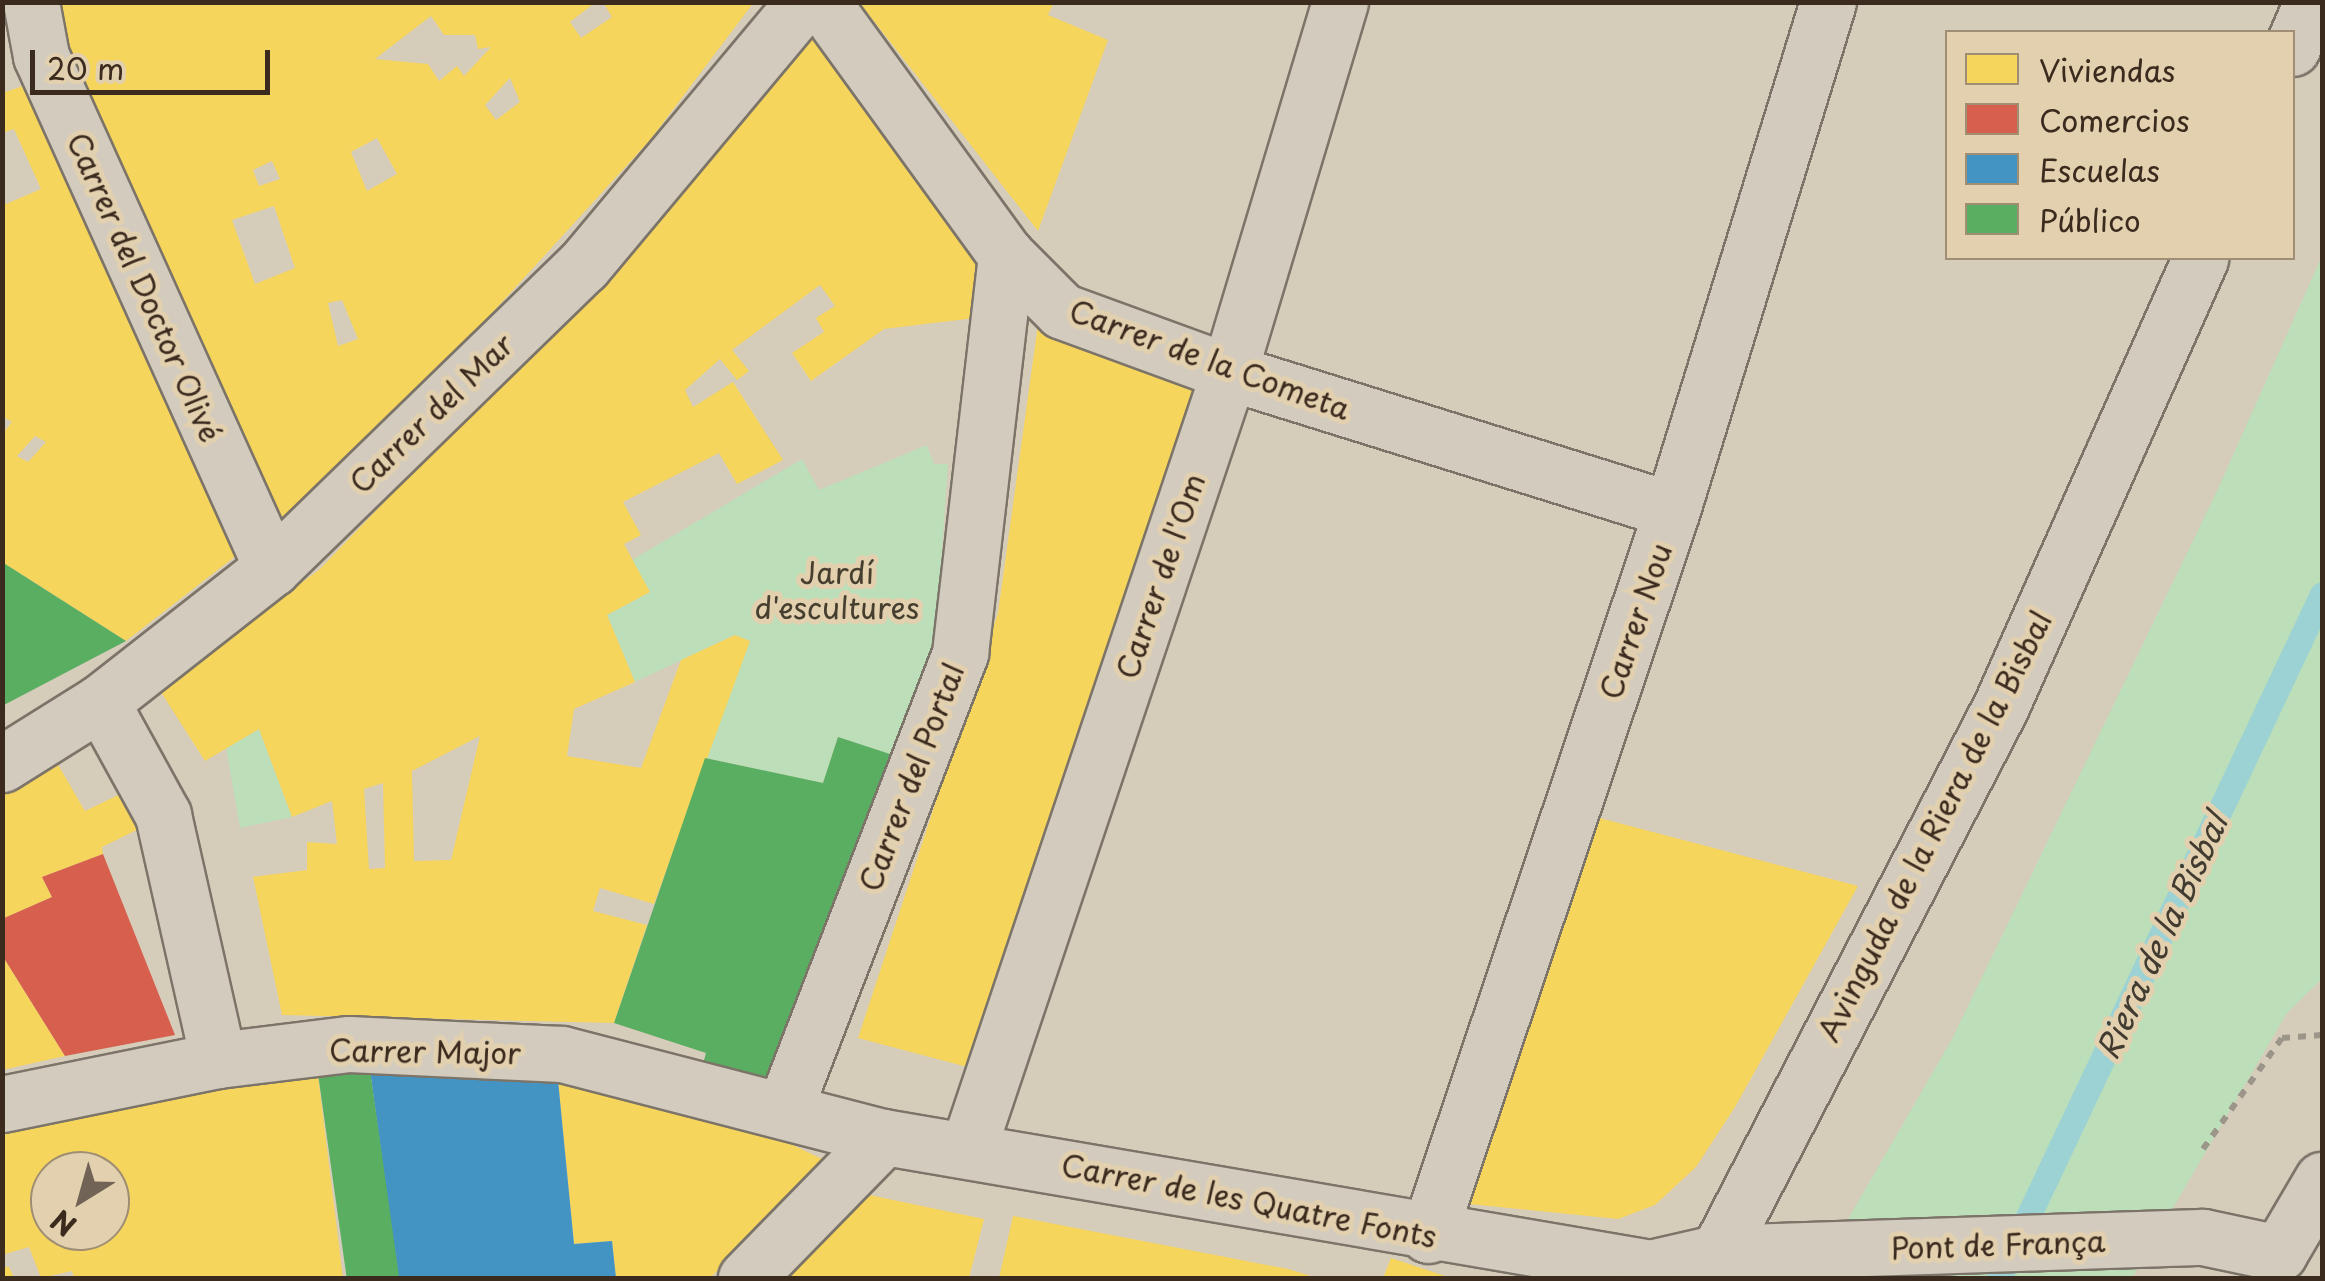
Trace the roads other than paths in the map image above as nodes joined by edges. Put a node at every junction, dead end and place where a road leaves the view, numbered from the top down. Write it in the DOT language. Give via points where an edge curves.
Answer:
graph roads {
  1 [pos="30,2"];
  2 [pos="804,2"];
  3 [pos="822,2"];
  4 [pos="1340,2"];
  5 [pos="1828,2"];
  6 [pos="2312,2"];
  7 [pos="2295,41"];
  8 [pos="22,63"];
  9 [pos="1006,256"];
  10 [pos="2199,260"];
  11 [pos="1229,372"];
  12 [pos="1672,510"];
  13 [pos="272,568"];
  14 [pos="101,702"];
  15 [pos="2,764"];
  16 [pos="218,1060"];
  17 [pos="2,1104"];
  18 [pos="785,1108"];
  19 [pos="884,1137"];
  20 [pos="969,1146"];
  21 [pos="2322,1180"];
  22 [pos="1428,1235"];
  23 [pos="1710,1266"];
  24 [pos="2284,1266"];
  25 [pos="746,1278"];
  1 -- 8 [label="street, Carrer del Doctor Olivé"];
  2 -- 13 [label="street, Carrer del Mar" via="583,266"];
  3 -- 9 [label="street, Carrer de la Cometa"];
  4 -- 11 [label="street, Carrer de l'Om"];
  5 -- 12 [label="street, Carrer Nou"];
  6 -- 7 [label="street"];
  8 -- 13 [label="street, Carrer del Doctor Olivé"];
  9 -- 11 [label="street, Carrer de la Cometa" via="1062,311"];
  9 -- 18 [label="street, Carrer del Portal" via="960,653"];
  10 -- 23 [label="street, Avinguda de la Riera de la Bisbal" via="2001,706"];
  11 -- 12 [label="street, Carrer de la Cometa"];
  11 -- 20 [label="street, Carrer de l'Om"];
  12 -- 22 [label="street, Carrer Nou"];
  13 -- 14 [label="street, Carrer del Mar"];
  14 -- 15 [label="street, Carrer del Mar"];
  14 -- 16 [label="street" via="151,798"];
  16 -- 17 [label="street, Carrer Major"];
  16 -- 18 [label="street, Carrer Major" via="349,1044 562,1054"];
  18 -- 19 [label="street, Carrer de les Quatre Fonts"];
  19 -- 20 [label="street, Carrer de les Quatre Fonts"];
  19 -- 25 [label="street"];
  20 -- 22 [label="street, Carrer de les Quatre Fonts"];
  21 -- 24 [label="street"];
  22 -- 23 [label="street, Carrer de les Quatre Fonts" via="1650,1268"];
  23 -- 24 [label="street, Pont de França" via="1773,1252 2203,1237"];
}
